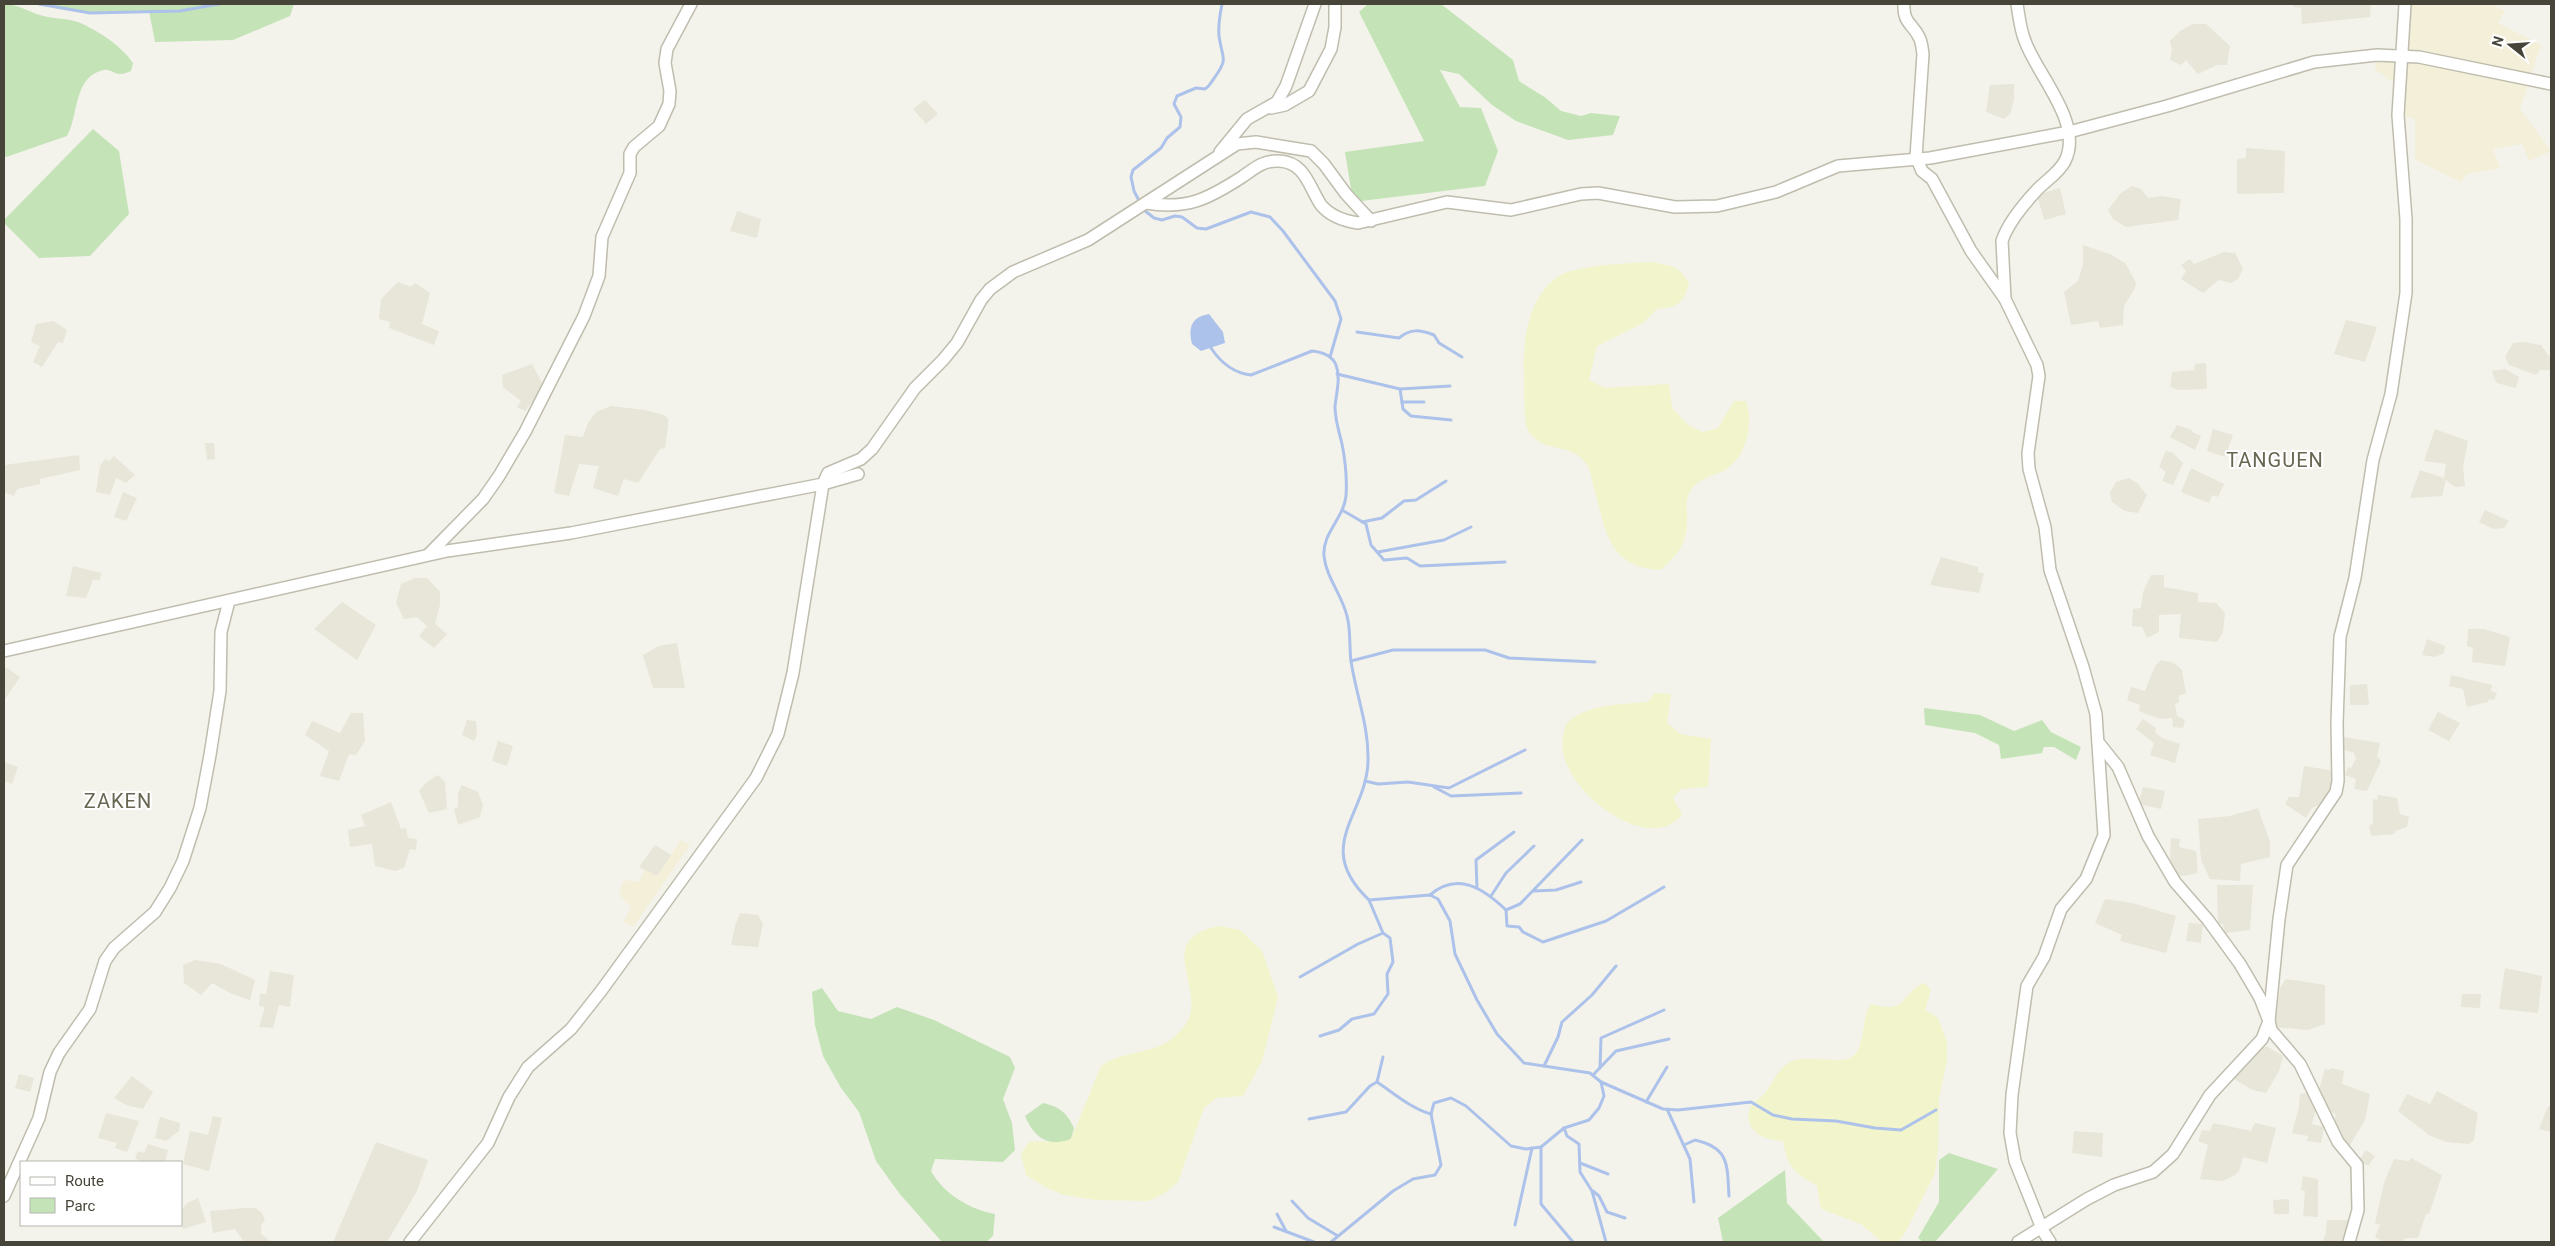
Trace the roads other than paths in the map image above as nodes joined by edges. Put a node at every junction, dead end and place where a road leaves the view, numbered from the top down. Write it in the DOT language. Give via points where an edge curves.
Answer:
graph roads {
  1 [pos="691,4"];
  2 [pos="1315,4"];
  3 [pos="1336,4"];
  4 [pos="1904,4"];
  5 [pos="2017,4"];
  6 [pos="2405,4"];
  7 [pos="2400,56"];
  8 [pos="2551,75"];
  9 [pos="2526,78"];
  10 [pos="2551,84"];
  11 [pos="1270,108"];
  12 [pos="2069,132"];
  13 [pos="1216,156"];
  14 [pos="1918,159"];
  15 [pos="1146,203"];
  16 [pos="1370,221"];
  17 [pos="2005,299"];
  18 [pos="858,474"];
  19 [pos="823,484"];
  20 [pos="428,556"];
  21 [pos="229,601"];
  22 [pos="4,651"];
  23 [pos="2098,742"];
  24 [pos="2270,1021"];
  25 [pos="4,1196"];
  26 [pos="2041,1226"];
  27 [pos="410,1242"];
  28 [pos="2018,1242"];
  29 [pos="2050,1242"];
  30 [pos="2350,1242"];
  1 -- 20 [label="street" via="667,49 665,63 669,104 659,126 630,154 630,173 602,237 598,276 584,316 499,476 484,499"];
  2 -- 11 [label="street" via="1286,86 1278,102"];
  3 -- 11 [label="street" via="1331,50 1309,91 1285,105"];
  4 -- 14 [label="street" via="1908,25 1920,38 1923,54 1916,139"];
  5 -- 12 [label="street" via="2025,41 2058,101"];
  6 -- 7 [label="street"];
  7 -- 9 [label="street"];
  7 -- 12 [label="street" via="2377,55 2314,62"];
  7 -- 24 [label="street" via="2398,115 2406,219 2406,293 2401,333 2391,394 2373,460 2355,578 2340,637 2336,792 2287,865 2278,919"];
  8 -- 9 [label="street"];
  9 -- 10 [label="street"];
  11 -- 13 [label="street" via="1247,119"];
  12 -- 14 [label="street"];
  12 -- 17 [label="street" via="2065,161 2036,191 2005,232 2002,241"];
  13 -- 15 [label="street"];
  13 -- 16 [label="street" via="1237,144 1256,142 1310,151"];
  14 -- 16 [label="street" via="1838,166 1776,192 1717,206 1675,207 1598,193 1511,210 1447,202"];
  14 -- 17 [label="street" via="1922,171 1932,179 1971,251"];
  15 -- 16 [label="street" via="1169,207 1190,203 1218,192 1262,163 1281,161 1303,172 1330,213 1345,221"];
  15 -- 19 [label="street" via="1088,240 1013,272 990,289 957,343 914,388 872,449 861,459 828,472"];
  17 -- 23 [label="street" via="2037,365 2039,376 2028,453 2029,469 2046,527 2050,570 2096,714"];
  18 -- 19 [label="street"];
  19 -- 20 [label="street"];
  19 -- 27 [label="street" via="793,673 778,734 756,778 601,991 570,1029 528,1066 488,1142"];
  20 -- 21 [label="street"];
  21 -- 22 [label="street"];
  21 -- 25 [label="street" via="221,632 220,691 210,755 200,808 183,861 155,912 114,948 105,961 90,1009 59,1053 50,1072 39,1118"];
  23 -- 24 [label="street" via="2118,767 2148,836 2175,882 2240,964"];
  23 -- 26 [label="street" via="2104,835 2086,878 2061,909 2044,957 2027,986 2011,1103 2010,1133 2015,1161"];
  24 -- 26 [label="street" via="2262,1039 2210,1095 2173,1154 2162,1164 2153,1172 2114,1185"];
  24 -- 30 [label="street" via="2271,1030 2300,1064 2338,1142 2358,1165 2358,1210"];
  26 -- 28 [label="street"];
  26 -- 29 [label="street"];
}
